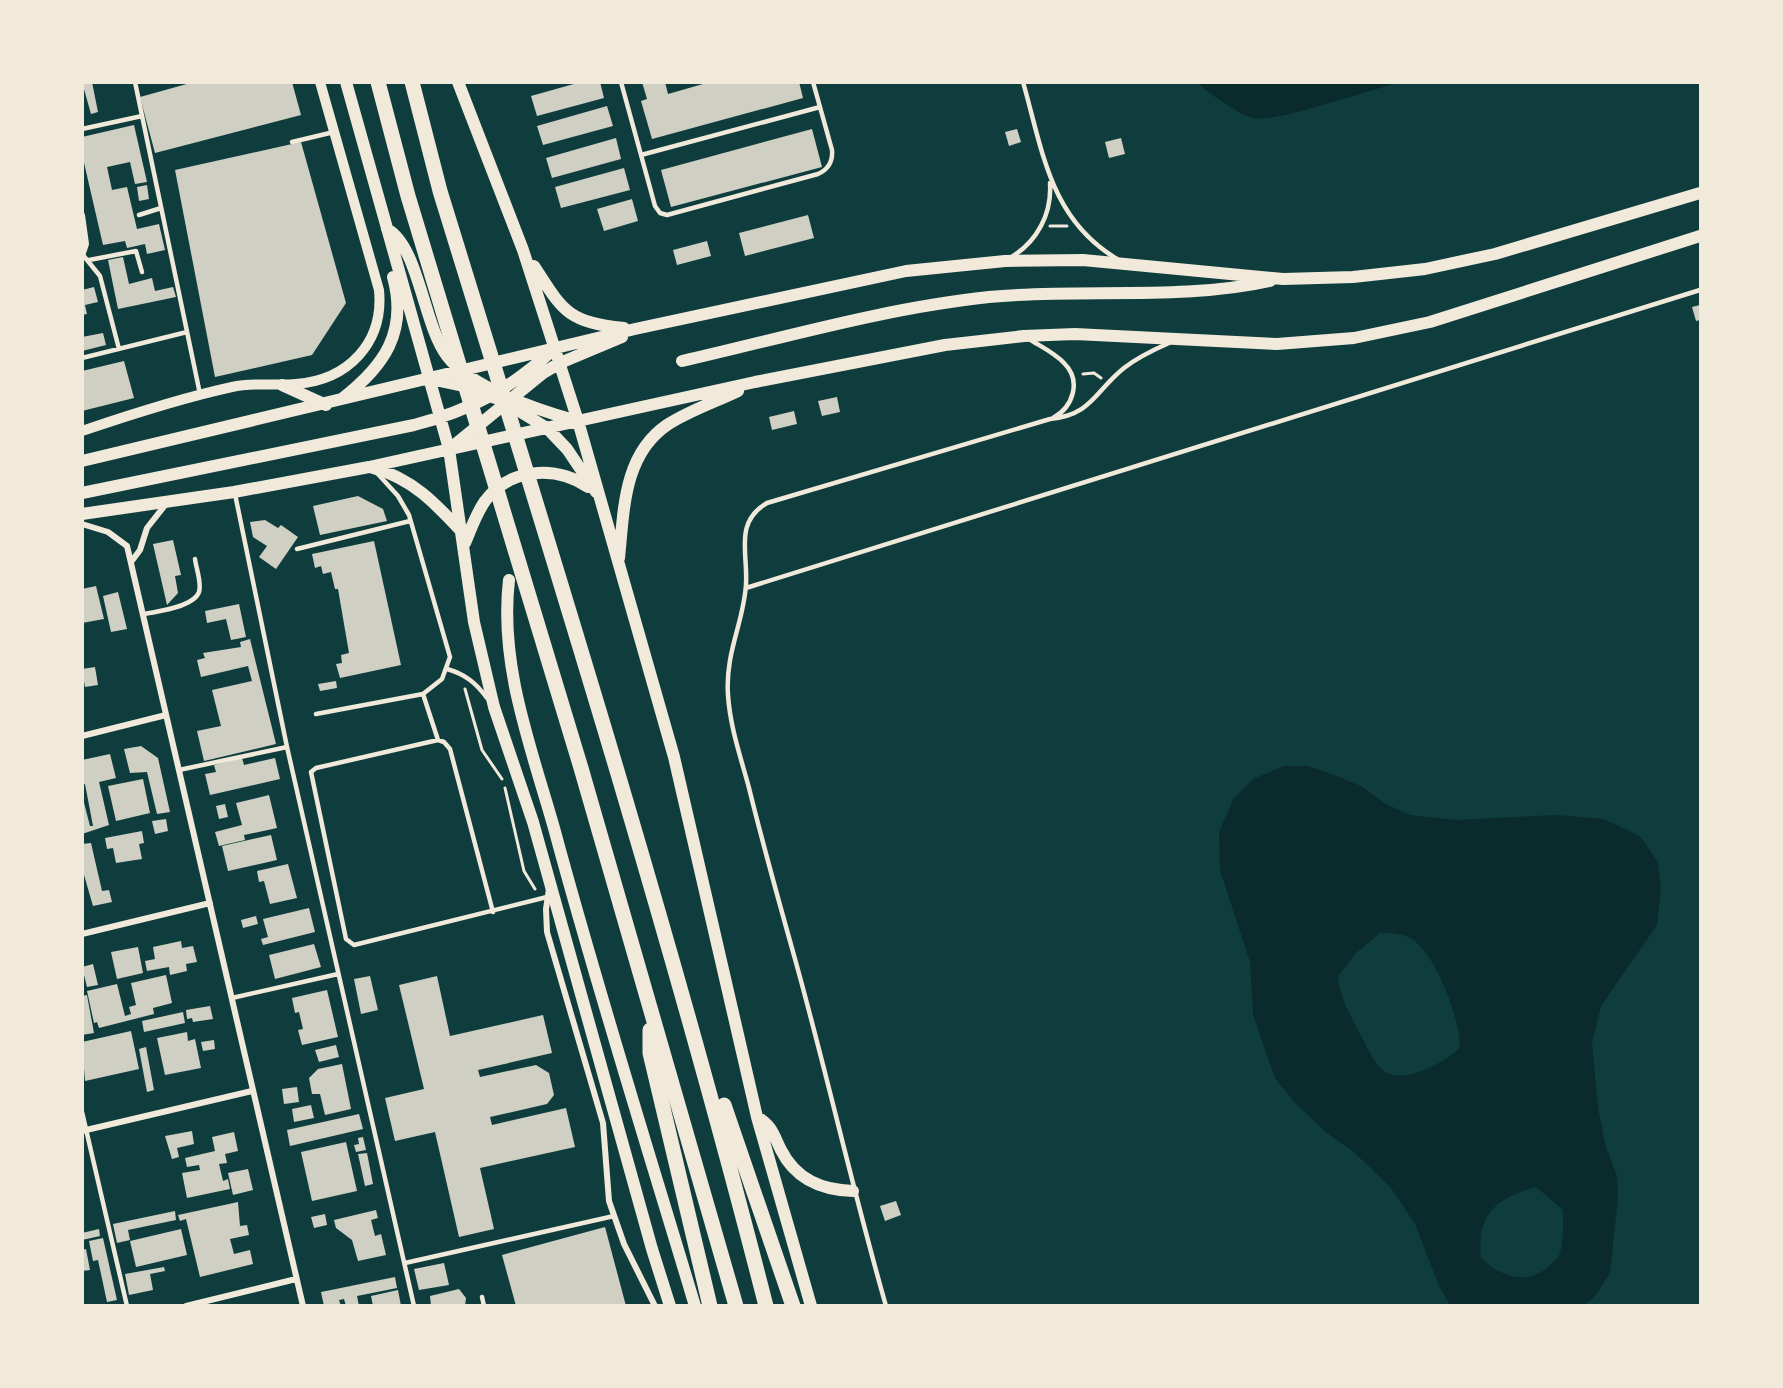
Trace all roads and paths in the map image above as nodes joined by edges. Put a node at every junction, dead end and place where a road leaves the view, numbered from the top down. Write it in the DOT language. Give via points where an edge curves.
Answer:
graph roads {
  1 [pos="135,82"];
  2 [pos="320,82"];
  3 [pos="346,82"];
  4 [pos="378,82"];
  5 [pos="412,82"];
  6 [pos="458,82"];
  7 [pos="621,82"];
  8 [pos="813,82"];
  9 [pos="1023,82"];
  10 [pos="820,107"];
  11 [pos="142,116"];
  12 [pos="82,129"];
  13 [pos="334,132"];
  14 [pos="292,142"];
  15 [pos="641,155"];
  16 [pos="1050,177"];
  17 [pos="1701,193"];
  18 [pos="161,208"];
  19 [pos="82,215"];
  20 [pos="139,215"];
  21 [pos="1075,224"];
  22 [pos="1042,225"];
  23 [pos="387,229"];
  24 [pos="1701,236"];
  25 [pos="523,250"];
  26 [pos="85,257"];
  27 [pos="1005,261"];
  28 [pos="1122,262"];
  29 [pos="142,272"];
  30 [pos="1283,279"];
  31 [pos="1701,290"];
  32 [pos="634,329"];
  33 [pos="187,332"];
  34 [pos="1024,336"];
  35 [pos="1176,340"];
  36 [pos="555,348"];
  37 [pos="119,349"];
  38 [pos="82,358"];
  39 [pos="682,361"];
  40 [pos="560,363"];
  41 [pos="464,370"];
  42 [pos="1072,375"];
  43 [pos="429,379"];
  44 [pos="755,382"];
  45 [pos="1108,383"];
  46 [pos="282,385"];
  47 [pos="201,394"];
  48 [pos="502,398"];
  49 [pos="340,401"];
  50 [pos="326,405"];
  51 [pos="440,418"];
  52 [pos="1050,419"];
  53 [pos="578,421"];
  54 [pos="548,428"];
  55 [pos="82,431"];
  56 [pos="449,449"];
  57 [pos="82,461"];
  58 [pos="369,467"];
  59 [pos="234,492"];
  60 [pos="82,493"];
  61 [pos="599,495"];
  62 [pos="167,502"];
  63 [pos="82,514"];
  64 [pos="410,521"];
  65 [pos="82,524"];
  66 [pos="463,538"];
  67 [pos="297,549"];
  68 [pos="195,559"];
  69 [pos="131,562"];
  70 [pos="618,565"];
  71 [pos="509,580"];
  72 [pos="746,588"];
  73 [pos="143,614"];
  74 [pos="447,669"];
  75 [pos="460,673"];
  76 [pos="423,694"];
  77 [pos="494,707"];
  78 [pos="316,714"];
  79 [pos="166,715"];
  80 [pos="82,736"];
  81 [pos="438,740"];
  82 [pos="286,747"];
  83 [pos="179,770"];
  84 [pos="548,892"];
  85 [pos="210,903"];
  86 [pos="493,912"];
  87 [pos="82,934"];
  88 [pos="338,974"];
  89 [pos="232,998"];
  90 [pos="653,1024"];
  91 [pos="711,1089"];
  92 [pos="252,1091"];
  93 [pos="82,1112"];
  94 [pos="757,1117"];
  95 [pos="85,1131"];
  96 [pos="853,1191"];
  97 [pos="614,1216"];
  98 [pos="405,1263"];
  99 [pos="296,1279"];
  100 [pos="482,1297"];
  101 [pos="127,1305"];
  102 [pos="186,1305"];
  103 [pos="303,1305"];
  104 [pos="414,1305"];
  105 [pos="484,1305"];
  106 [pos="655,1305"];
  107 [pos="670,1305"];
  108 [pos="695,1305"];
  109 [pos="710,1305"];
  110 [pos="736,1305"];
  111 [pos="766,1305"];
  112 [pos="793,1305"];
  113 [pos="811,1305"];
  114 [pos="886,1305"];
  1 -- 11 [label="lane"];
  2 -- 13 [label="street"];
  3 -- 23 [label="main road"];
  4 -- 90 [label="main road" via="408,196"];
  5 -- 91 [label="main road" via="440,191"];
  6 -- 25 [label="main road"];
  7 -- 15 [label="lane"];
  8 -- 10 [label="lane"];
  9 -- 16 [label="lane"];
  10 -- 15 [label="lane"];
  10 -- 15 [label="lane" via="832,155 823,172 675,215 663,215 655,207"];
  11 -- 12 [label="lane"];
  11 -- 18 [label="lane"];
  13 -- 14 [label="lane"];
  13 -- 46 [label="street" via="380,290 380,315 372,339 344,370 306,383"];
  16 -- 21 [label="lane"];
  16 -- 22 [label="lane" via="1048,210"];
  17 -- 30 [label="main road" via="1460,262 1353,277"];
  18 -- 20 [label="lane"];
  18 -- 33 [label="lane"];
  19 -- 26 [label="street"];
  21 -- 22 [label="path"];
  21 -- 28 [label="lane"];
  22 -- 27 [label="lane" via="1020,252"];
  23 -- 41 [label="main road" via="405,249 438,342 449,359"];
  23 -- 43 [label="main road"];
  23 -- 49 [label="main road" via="386,253 397,299 395,332 381,363"];
  24 -- 35 [label="main road" via="1392,331 1306,343"];
  25 -- 32 [label="main road" via="563,309 591,323"];
  25 -- 36 [label="main road"];
  26 -- 29 [label="lane" via="136,251"];
  26 -- 37 [label="lane" via="103,285"];
  27 -- 28 [label="main road"];
  27 -- 32 [label="main road" via="873,277"];
  28 -- 30 [label="main road"];
  30 -- 39 [label="main road" via="1222,289 1057,292 955,302"];
  31 -- 72 [label="lane"];
  32 -- 36 [label="main road"];
  32 -- 40 [label="main road" via="607,345"];
  33 -- 37 [label="lane"];
  33 -- 47 [label="lane"];
  34 -- 35 [label="main road" via="1074,334"];
  34 -- 42 [label="lane" via="1063,361"];
  34 -- 44 [label="main road" via="906,351"];
  35 -- 45 [label="lane" via="1135,360"];
  36 -- 40 [label="main road"];
  36 -- 41 [label="main road"];
  36 -- 48 [label="main road"];
  37 -- 38 [label="lane"];
  40 -- 48 [label="main road"];
  40 -- 53 [label="main road"];
  41 -- 43 [label="main road"];
  41 -- 48 [label="main road"];
  42 -- 45 [label="path" via="1094,373"];
  42 -- 52 [label="lane" via="1073,395 1068,405"];
  43 -- 48 [label="main road"];
  43 -- 49 [label="main road"];
  43 -- 51 [label="main road"];
  44 -- 53 [label="main road"];
  44 -- 70 [label="main road" via="667,425 651,440 638,458 627,488"];
  45 -- 52 [label="lane" via="1085,408"];
  46 -- 47 [label="street" via="246,384"];
  46 -- 50 [label="main road"];
  47 -- 55 [label="street"];
  48 -- 51 [label="main road"];
  48 -- 53 [label="main road"];
  48 -- 54 [label="main road"];
  48 -- 56 [label="main road"];
  49 -- 50 [label="main road"];
  50 -- 57 [label="main road"];
  51 -- 56 [label="main road"];
  51 -- 60 [label="main road"];
  52 -- 72 [label="lane" via="767,503 746,524"];
  53 -- 54 [label="main road"];
  53 -- 61 [label="main road"];
  54 -- 56 [label="main road"];
  54 -- 61 [label="main road"];
  56 -- 58 [label="main road"];
  56 -- 66 [label="main road"];
  58 -- 59 [label="main road"];
  58 -- 64 [label="lane" via="385,480"];
  58 -- 66 [label="main road" via="390,472 425,494"];
  59 -- 62 [label="main road"];
  59 -- 82 [label="lane"];
  61 -- 66 [label="main road" via="561,474 532,473 518,477 484,502"];
  61 -- 70 [label="main road"];
  62 -- 63 [label="main road"];
  62 -- 69 [label="street" via="147,528 140,550"];
  64 -- 67 [label="lane"];
  64 -- 74 [label="lane" via="448,645"];
  65 -- 69 [label="street" via="118,538 128,546"];
  66 -- 77 [label="main road" via="474,622"];
  68 -- 73 [label="lane" via="200,590 196,596 170,609"];
  69 -- 73 [label="street"];
  70 -- 94 [label="main road" via="674,757"];
  71 -- 108 [label="main road" via="506,632 512,676 573,899"];
  72 -- 96 [label="lane" via="729,661 729,709"];
  73 -- 79 [label="street"];
  74 -- 75 [label="lane"];
  74 -- 76 [label="lane" via="434,688"];
  75 -- 77 [label="lane" via="473,681"];
  75 -- 84 [label="path" via="482,750 505,785 526,877 534,889"];
  76 -- 78 [label="lane"];
  76 -- 81 [label="lane"];
  77 -- 84 [label="main road" via="533,822"];
  79 -- 80 [label="street"];
  79 -- 83 [label="street"];
  81 -- 86 [label="lane" via="450,749"];
  81 -- 86 [label="lane" via="311,772 346,939 354,945"];
  82 -- 83 [label="lane"];
  82 -- 88 [label="lane"];
  83 -- 85 [label="street"];
  84 -- 86 [label="lane"];
  84 -- 97 [label="street" via="547,932 603,1123 607,1188"];
  84 -- 107 [label="main road"];
  85 -- 87 [label="street"];
  85 -- 89 [label="street"];
  88 -- 89 [label="lane"];
  88 -- 98 [label="lane"];
  89 -- 92 [label="street"];
  90 -- 109 [label="main road" via="650,1053"];
  90 -- 110 [label="main road"];
  91 -- 111 [label="main road"];
  91 -- 112 [label="main road" via="724,1105"];
  92 -- 95 [label="street"];
  92 -- 99 [label="street"];
  93 -- 95 [label="lane"];
  94 -- 96 [label="main road" via="770,1126 787,1162 798,1174 828,1190"];
  94 -- 113 [label="main road"];
  95 -- 101 [label="lane"];
  96 -- 114 [label="lane"];
  97 -- 98 [label="lane"];
  97 -- 106 [label="street"];
  98 -- 104 [label="lane"];
  99 -- 102 [label="street"];
  99 -- 103 [label="street"];
  100 -- 105 [label="lane"];
}
